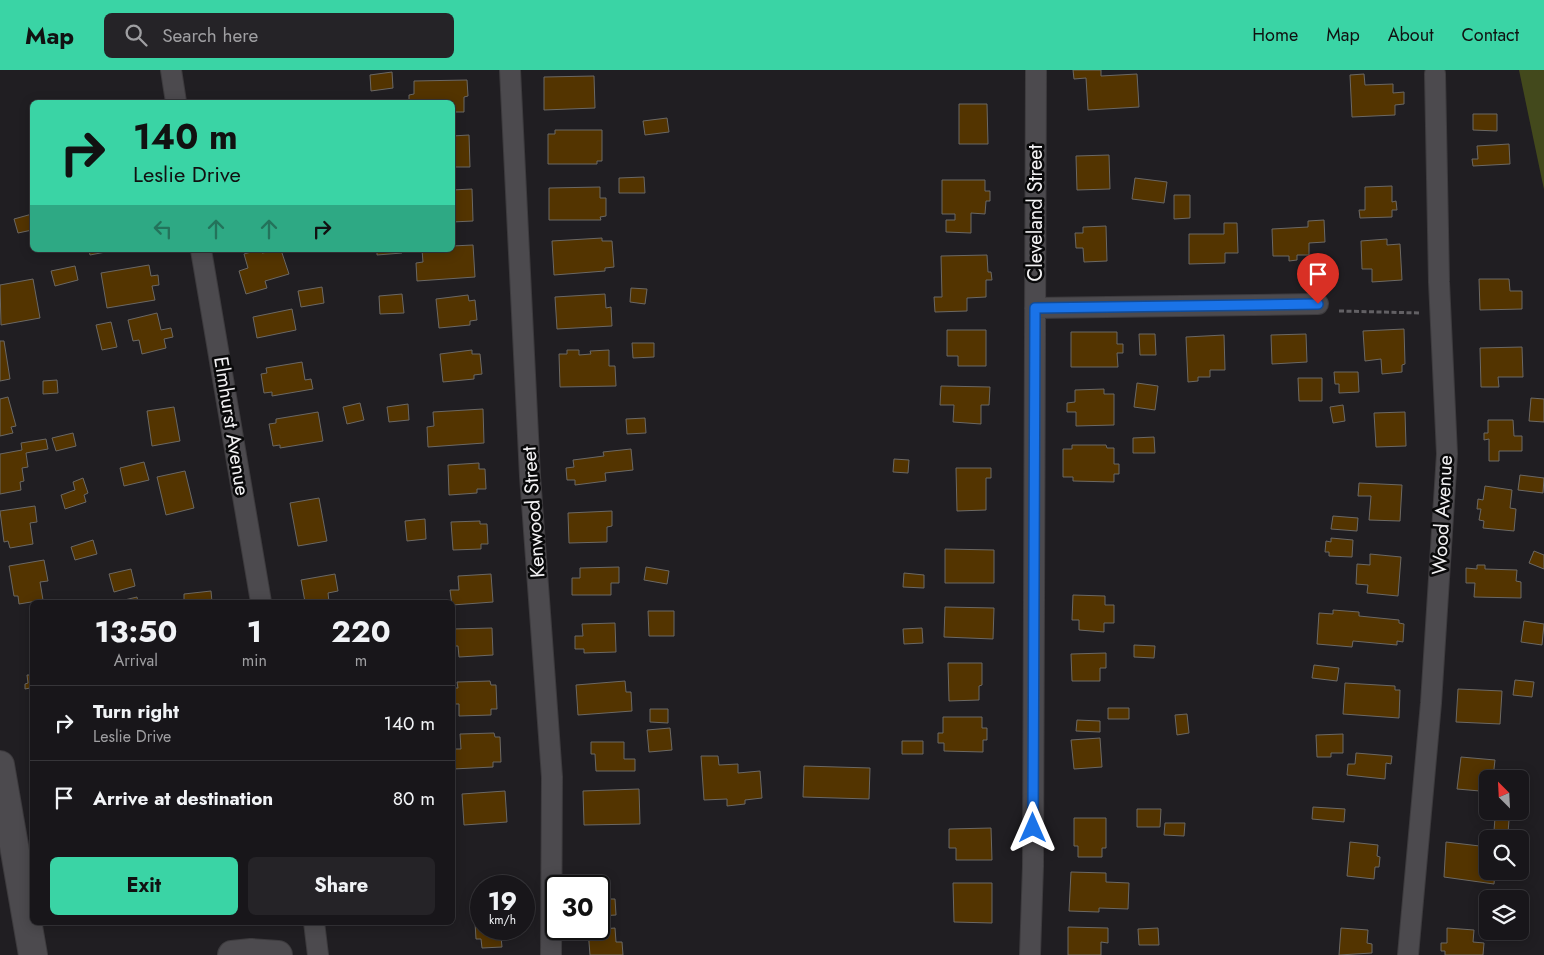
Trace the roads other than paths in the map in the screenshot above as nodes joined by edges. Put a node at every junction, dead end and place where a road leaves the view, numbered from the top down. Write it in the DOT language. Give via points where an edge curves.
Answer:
graph roads {
  1 [pos="171,70"];
  2 [pos="510,70"];
  3 [pos="1036,70"];
  4 [pos="1435,74"];
  5 [pos="176,100"];
  6 [pos="201,252"];
  7 [pos="1318,304"];
  8 [pos="1035,308"];
  9 [pos="261,600"];
  10 [pos="0,765"];
  11 [pos="314,925"];
  12 [pos="33,955"];
  13 [pos="232,955"];
  14 [pos="278,955"];
  15 [pos="318,955"];
  16 [pos="552,955"];
  17 [pos="1030,955"];
  18 [pos="1408,955"];
  1 -- 5 [label="street"];
  2 -- 16 [label="street, Kenwood Street" via="530,476 552,777"];
  3 -- 8 [label="street, Cleveland Street"];
  4 -- 18 [label="street, Wood Avenue" via="1440,314 1447,454 1431,703"];
  6 -- 9 [label="street, Elmhurst Avenue"];
  7 -- 8 [label="street"];
  8 -- 17 [label="street, Cleveland Street"];
  10 -- 12 [label="street"];
  11 -- 15 [label="street"];
  13 -- 14 [label="street"];
}
